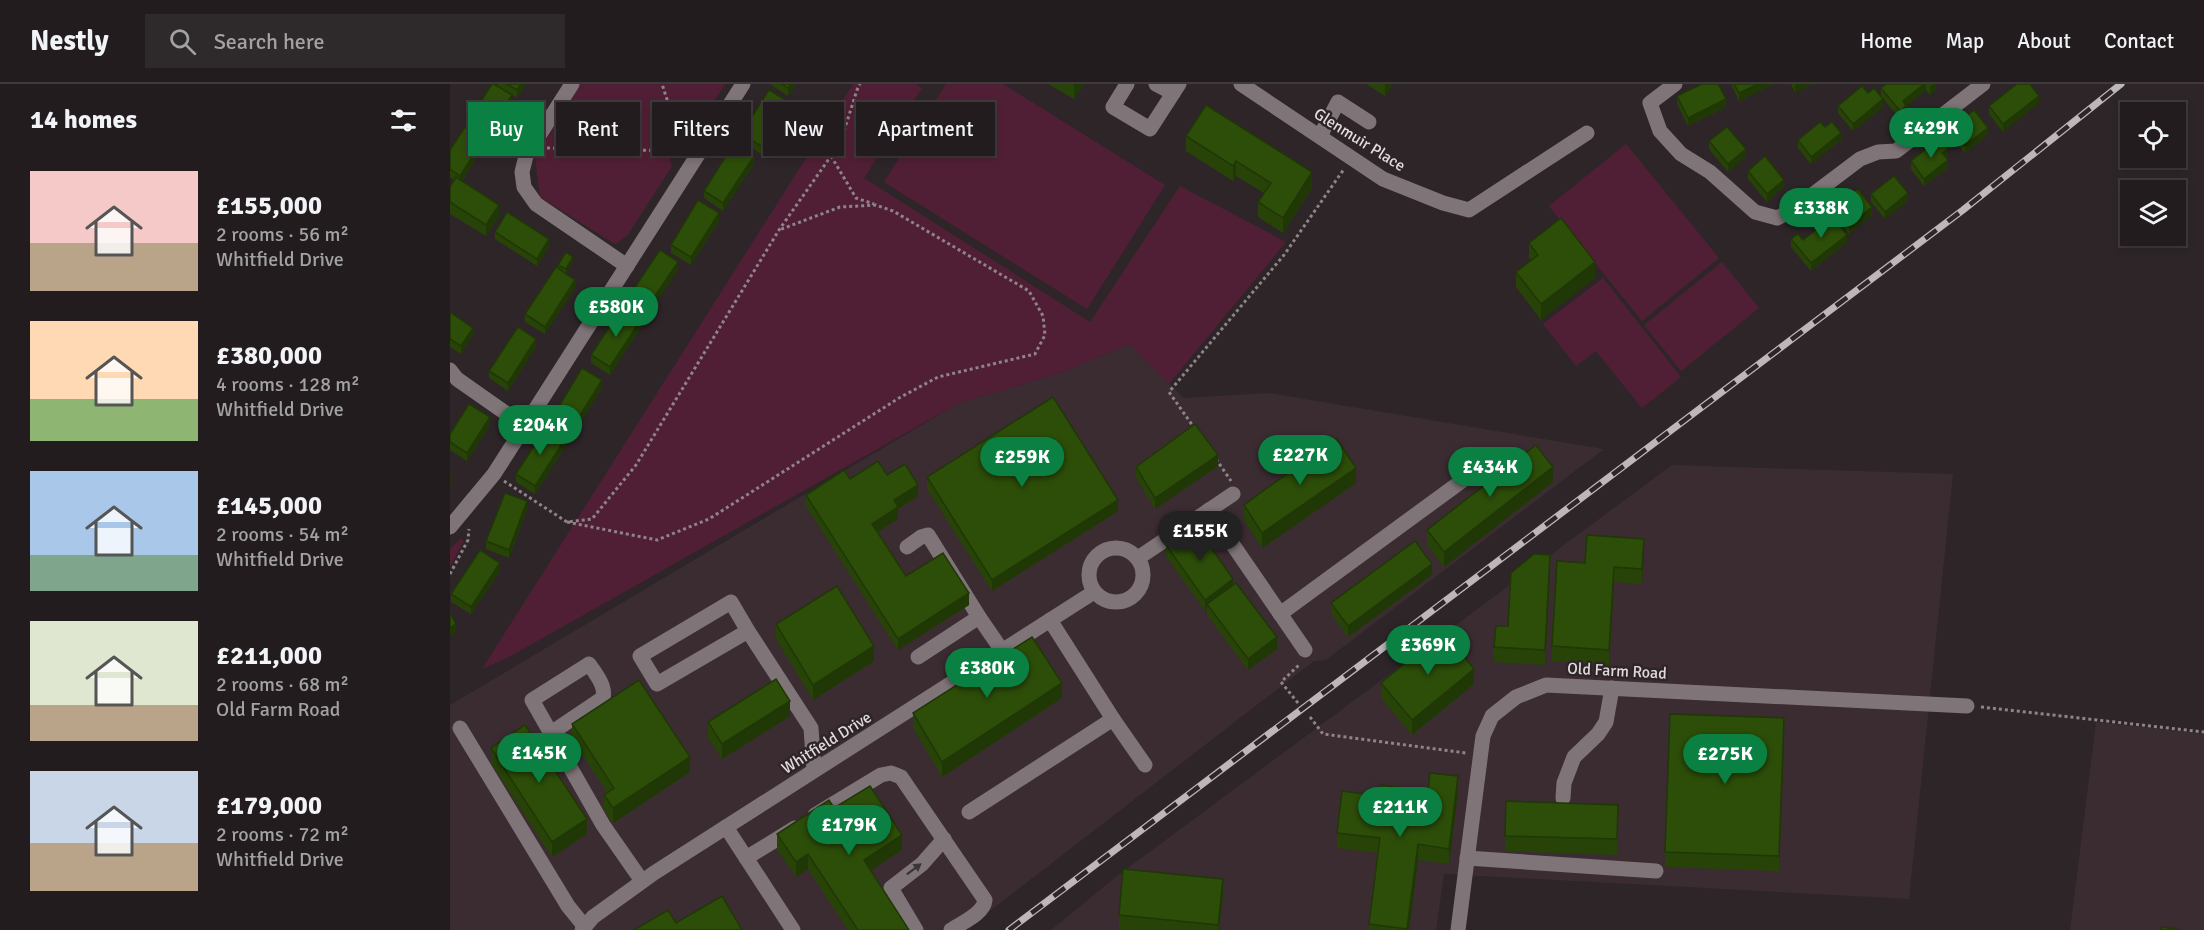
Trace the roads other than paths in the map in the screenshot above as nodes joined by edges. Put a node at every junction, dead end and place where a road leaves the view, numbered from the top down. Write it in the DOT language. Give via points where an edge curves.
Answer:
graph roads {
  1 [pos="572,84"];
  2 [pos="743,84"];
  3 [pos="1127,84"];
  4 [pos="1156,84"];
  5 [pos="1241,84"];
  6 [pos="1675,84"];
  7 [pos="1983,84"];
  8 [pos="1176,89"];
  9 [pos="1369,122"];
  10 [pos="1587,133"];
  11 [pos="1320,136"];
  12 [pos="627,266"];
  13 [pos="452,376"];
  14 [pos="524,426"];
  15 [pos="1496,456"];
  16 [pos="1233,494"];
  17 [pos="1209,510"];
  18 [pos="450,527"];
  19 [pos="907,547"];
  20 [pos="1138,558"];
  21 [pos="1094,592"];
  22 [pos="1280,614"];
  23 [pos="979,617"];
  24 [pos="1050,620"];
  25 [pos="748,631"];
  26 [pos="1305,650"];
  27 [pos="1003,652"];
  28 [pos="918,657"];
  29 [pos="1612,688"];
  30 [pos="1967,706"];
  31 [pos="1113,719"];
  32 [pos="460,728"];
  33 [pos="551,733"];
  34 [pos="1145,765"];
  35 [pos="814,770"];
  36 [pos="1563,798"];
  37 [pos="969,812"];
  38 [pos="726,827"];
  39 [pos="944,839"];
  40 [pos="746,858"];
  41 [pos="1467,858"];
  42 [pos="1656,871"];
  43 [pos="642,881"];
  44 [pos="584,929"];
  45 [pos="793,930"];
  46 [pos="916,930"];
  47 [pos="951,930"];
  48 [pos="1458,930"];
  1 -- 12 [label="street" via="526,156 524,187 536,204"];
  2 -- 12 [label="street"];
  3 -- 8 [label="street" via="1113,107 1150,129"];
  4 -- 8 [label="street"];
  5 -- 11 [label="street, Glenmuir Place"];
  6 -- 7 [label="street" via="1650,103 1660,131 1681,154 1710,172 1755,212 1777,218 1791,212 1860,159 1896,151"];
  9 -- 11 [label="street" via="1338,102"];
  10 -- 11 [label="street, Glenmuir Place" via="1469,210 1383,179"];
  12 -- 14 [label="street"];
  13 -- 14 [label="street"];
  14 -- 18 [label="street" via="494,474"];
  15 -- 22 [label="street"];
  16 -- 17 [label="street"];
  17 -- 20 [label="street"];
  17 -- 22 [label="street"];
  19 -- 23 [label="street" via="928,535"];
  20 -- 21 [label="street" via="1143,581 1132,597 1108,601"];
  20 -- 21 [label="street" via="1118,547 1101,552 1090,564 1088,573"];
  21 -- 24 [label="street, Whitfield Drive"];
  22 -- 26 [label="street"];
  23 -- 27 [label="street"];
  23 -- 28 [label="street"];
  24 -- 27 [label="street, Whitfield Drive"];
  24 -- 31 [label="street"];
  25 -- 25 [label="street" via="731,602 640,656 657,684"];
  25 -- 35 [label="street" via="811,728"];
  27 -- 35 [label="street, Whitfield Drive"];
  29 -- 30 [label="street, Old Farm Road"];
  29 -- 36 [label="street" via="1606,722 1574,757"];
  29 -- 41 [label="street, Old Farm Road" via="1546,685 1516,697 1492,716 1483,736"];
  31 -- 34 [label="street"];
  31 -- 37 [label="street"];
  32 -- 44 [label="street"];
  33 -- 33 [label="street" via="532,700 589,664 601,682 603,698"];
  33 -- 43 [label="street" via="603,825"];
  35 -- 38 [label="street, Whitfield Drive"];
  38 -- 40 [label="street"];
  38 -- 43 [label="street, Whitfield Drive"];
  39 -- 40 [label="street" via="904,780 888,773"];
  46 -- 39 [label="street, one-way" via="891,888 922,864"];
  39 -- 47 [label="street" via="985,900 980,911"];
  40 -- 45 [label="street"];
  41 -- 42 [label="street"];
  41 -- 48 [label="street, Old Farm Road"];
  43 -- 44 [label="street, Whitfield Drive" via="593,916"];
}
